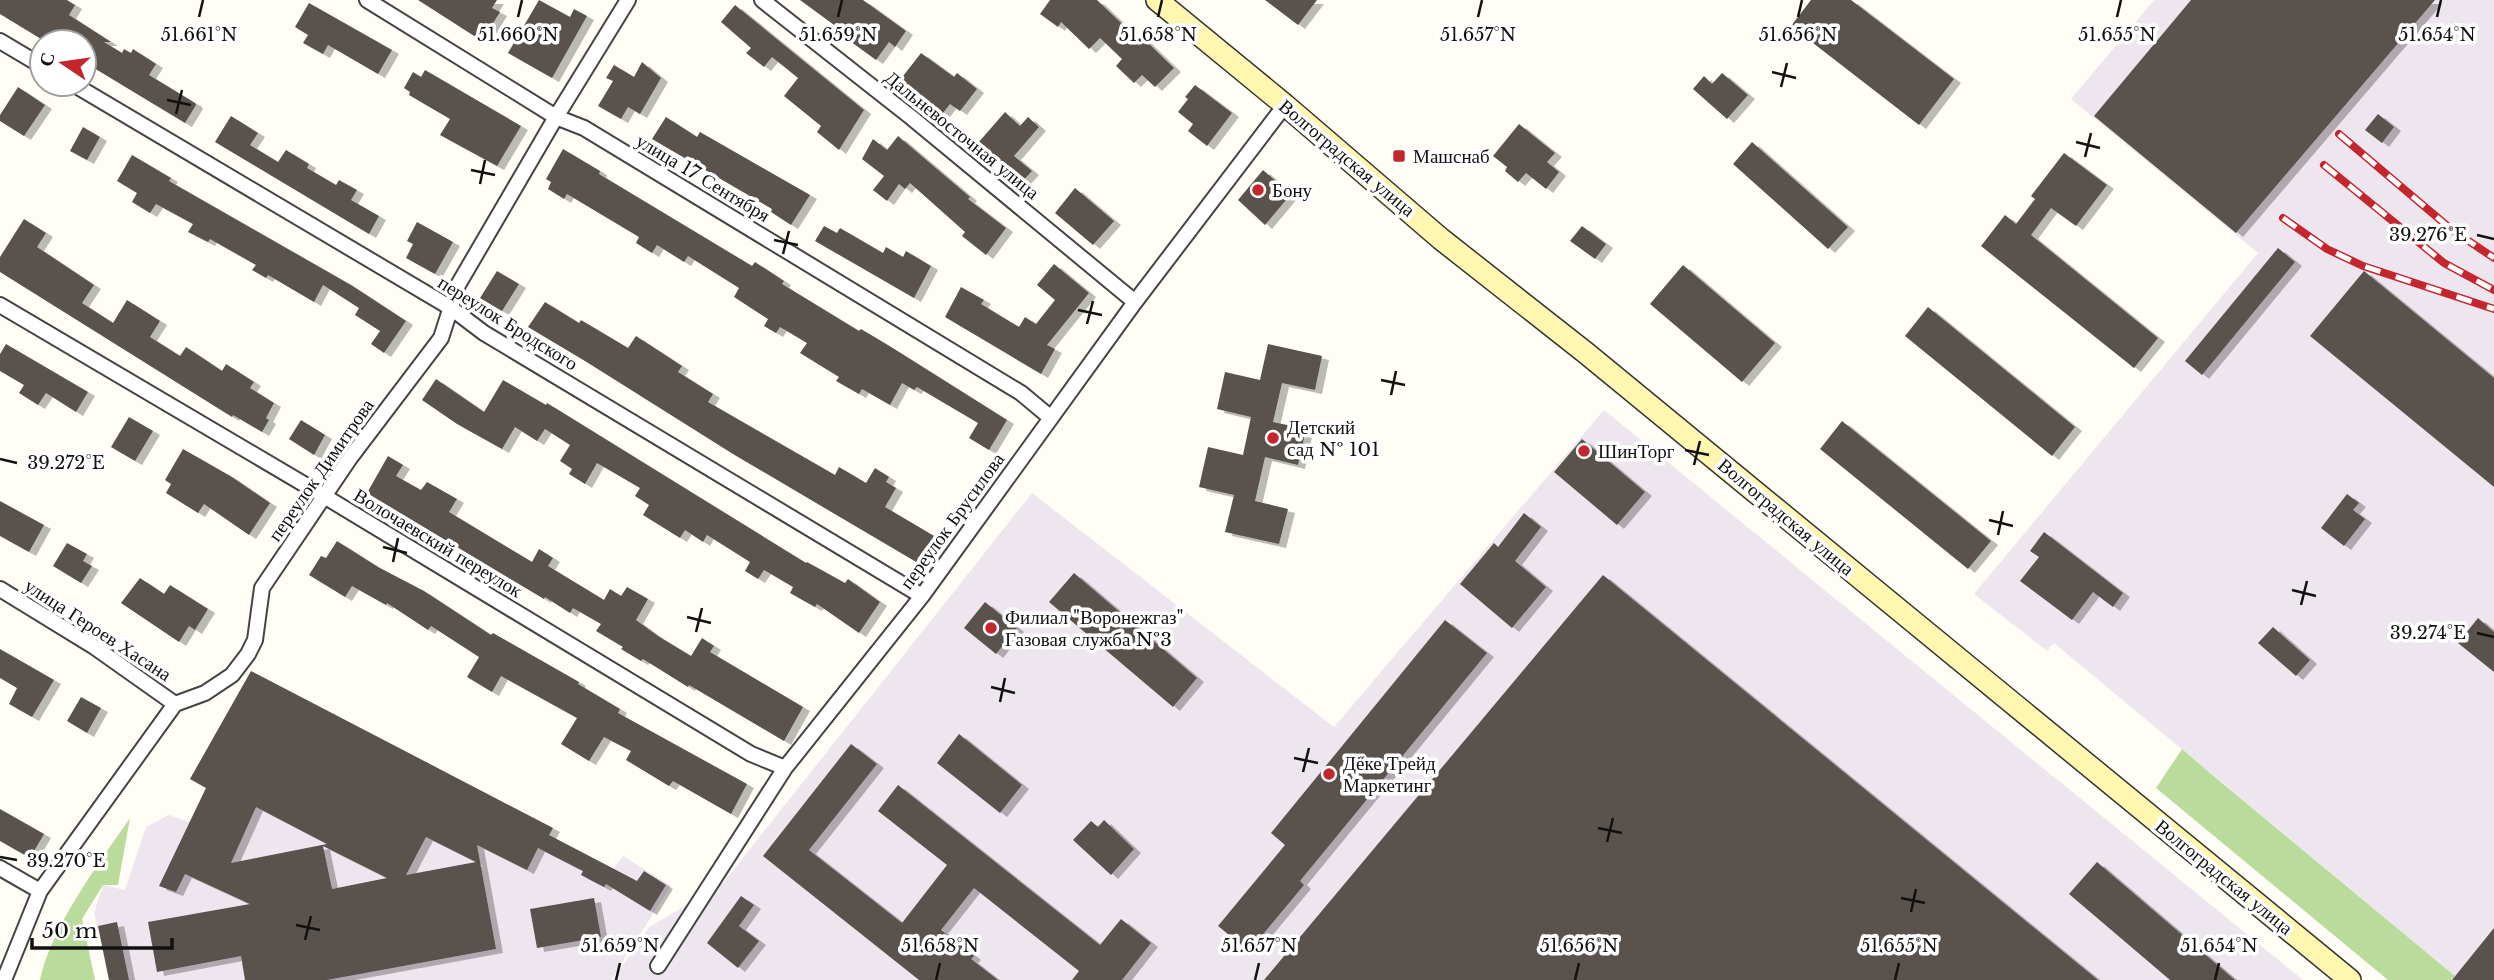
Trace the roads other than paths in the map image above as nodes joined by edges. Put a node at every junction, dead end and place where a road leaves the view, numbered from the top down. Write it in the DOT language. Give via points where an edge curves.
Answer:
graph roads {
  1 [pos="368,0"];
  2 [pos="628,0"];
  3 [pos="762,0"];
  4 [pos="1157,0"];
  5 [pos="0,41"];
  6 [pos="28,58"];
  7 [pos="97,98"];
  8 [pos="1285,105"];
  9 [pos="555,117"];
  10 [pos="1135,302"];
  11 [pos="0,304"];
  12 [pos="451,308"];
  13 [pos="1051,418"];
  14 [pos="324,496"];
  15 [pos="0,589"];
  16 [pos="922,596"];
  17 [pos="175,704"];
  18 [pos="785,768"];
  19 [pos="0,868"];
  20 [pos="40,891"];
  21 [pos="658,966"];
  22 [pos="4,980"];
  23 [pos="2350,980"];
  1 -- 9 [label="street, улица 17 Сентября"];
  2 -- 9 [label="street, переулок Димитрова"];
  3 -- 10 [label="street, Дальневосточная улица"];
  4 -- 8 [label="main road, Волгоградская улица"];
  5 -- 6 [label="street"];
  7 -- 12 [label="street, переулок Бродского"];
  8 -- 10 [label="street, переулок Брусилова"];
  8 -- 23 [label="main road, Волгоградская улица" via="1441,239"];
  9 -- 12 [label="street, переулок Димитрова" via="458,285"];
  9 -- 13 [label="street, улица 17 Сентября" via="584,128 1009,386"];
  10 -- 13 [label="street, переулок Брусилова"];
  11 -- 14 [label="street, Волочаевский переулок"];
  12 -- 14 [label="street, переулок Димитрова" via="441,338"];
  12 -- 16 [label="street, переулок Бродского" via="496,340"];
  13 -- 16 [label="street, переулок Брусилова"];
  14 -- 17 [label="street, переулок Димитрова" via="262,588 255,640 248,654 232,675 205,693"];
  14 -- 18 [label="street, Волочаевский переулок" via="751,754"];
  15 -- 17 [label="street, улица Героев Хасана"];
  16 -- 18 [label="street, переулок Брусилова"];
  17 -- 20 [label="street"];
  18 -- 21 [label="street, переулок Брусилова"];
  19 -- 20 [label="street"];
  20 -- 22 [label="street"];
}
